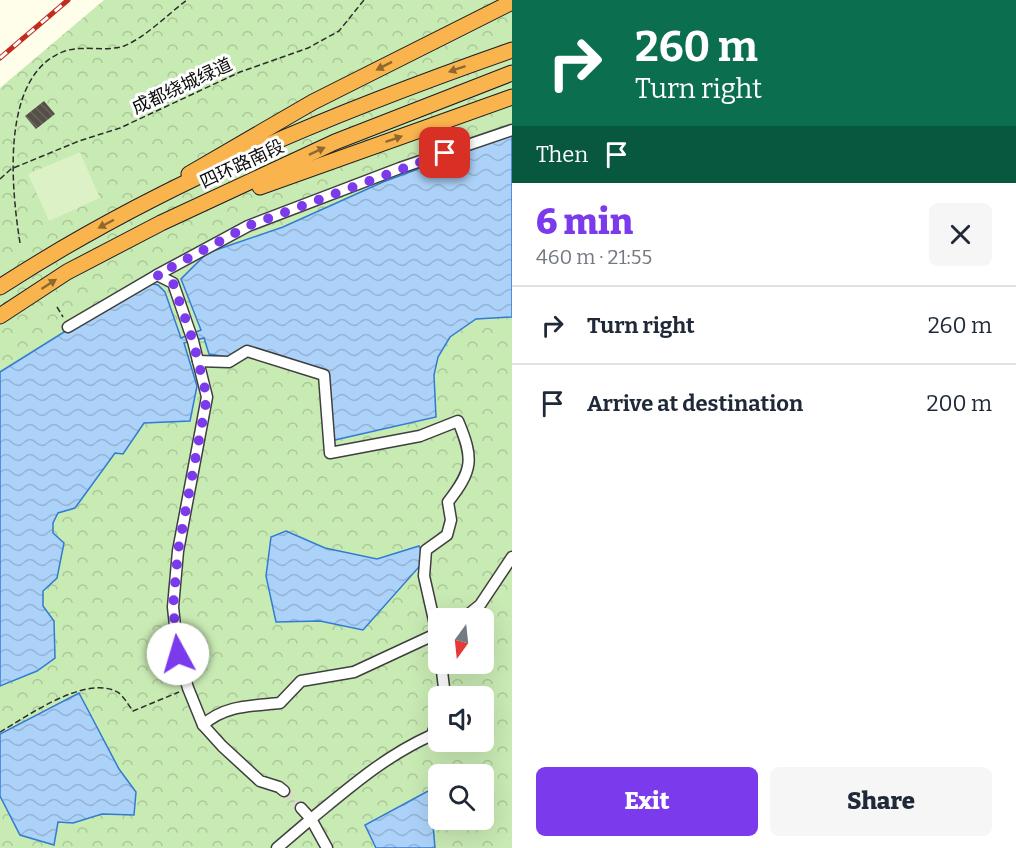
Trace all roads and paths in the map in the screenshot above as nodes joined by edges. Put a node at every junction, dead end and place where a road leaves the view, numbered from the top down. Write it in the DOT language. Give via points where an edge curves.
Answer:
graph roads {
  1 [pos="187,0"];
  2 [pos="364,0"];
  3 [pos="512,2"];
  4 [pos="512,50"];
  5 [pos="512,73"];
  6 [pos="20,94"];
  7 [pos="512,97"];
  8 [pos="17,100"];
  9 [pos="512,130"];
  10 [pos="10,169"];
  11 [pos="0,179"];
  12 [pos="140,206"];
  13 [pos="161,223"];
  14 [pos="20,243"];
  15 [pos="157,275"];
  16 [pos="0,286"];
  17 [pos="0,316"];
  18 [pos="68,327"];
  19 [pos="198,361"];
  20 [pos="512,557"];
  21 [pos="432,608"];
  22 [pos="476,608"];
  23 [pos="428,638"];
  24 [pos="188,688"];
  25 [pos="204,725"];
  26 [pos="0,732"];
  27 [pos="428,737"];
  28 [pos="284,791"];
  29 [pos="301,808"];
  30 [pos="311,819"];
  31 [pos="277,848"];
  32 [pos="327,848"];
  1 -- 6 [label="path" via="124,46 66,51 49,59"];
  2 -- 10 [label="path, 成都绕城绿道" via="339,32 308,48 240,72 120,128"];
  3 -- 12 [label="highway, one-way" via="304,107 226,150"];
  4 -- 12 [label="highway, 四环路南段, one-way" via="415,84 289,136"];
  13 -- 5 [label="highway, 四环路南段, one-way" via="335,142"];
  13 -- 7 [label="highway, one-way"];
  8 -- 10 [label="path" via="10,131"];
  9 -- 15 [label="street" via="248,226"];
  10 -- 11 [label="path, 成都绕城绿道"];
  10 -- 14 [label="path"];
  12 -- 16 [label="highway, 四环路南段, one-way" via="56,250"];
  17 -- 13 [label="highway, 四环路南段, one-way" via="67,272"];
  15 -- 18 [label="street"];
  15 -- 19 [label="street" via="173,283"];
  19 -- 21 [label="street" via="228,362 247,351 324,375 330,453 420,436 458,421 467,443 470,468 448,502 451,520 447,535 426,550 424,576"];
  19 -- 24 [label="street" via="207,397 178,551 173,607 178,654"];
  20 -- 22 [label="street"];
  23 -- 25 [label="street" via="354,672 301,681 280,703 234,707 216,713"];
  24 -- 25 [label="street"];
  24 -- 26 [label="path" via="133,711 120,694 105,688 73,691"];
  25 -- 28 [label="street" via="260,781"];
  27 -- 30 [label="street" via="373,767"];
  29 -- 30 [label="street"];
  30 -- 31 [label="street"];
  30 -- 32 [label="street"];
}
